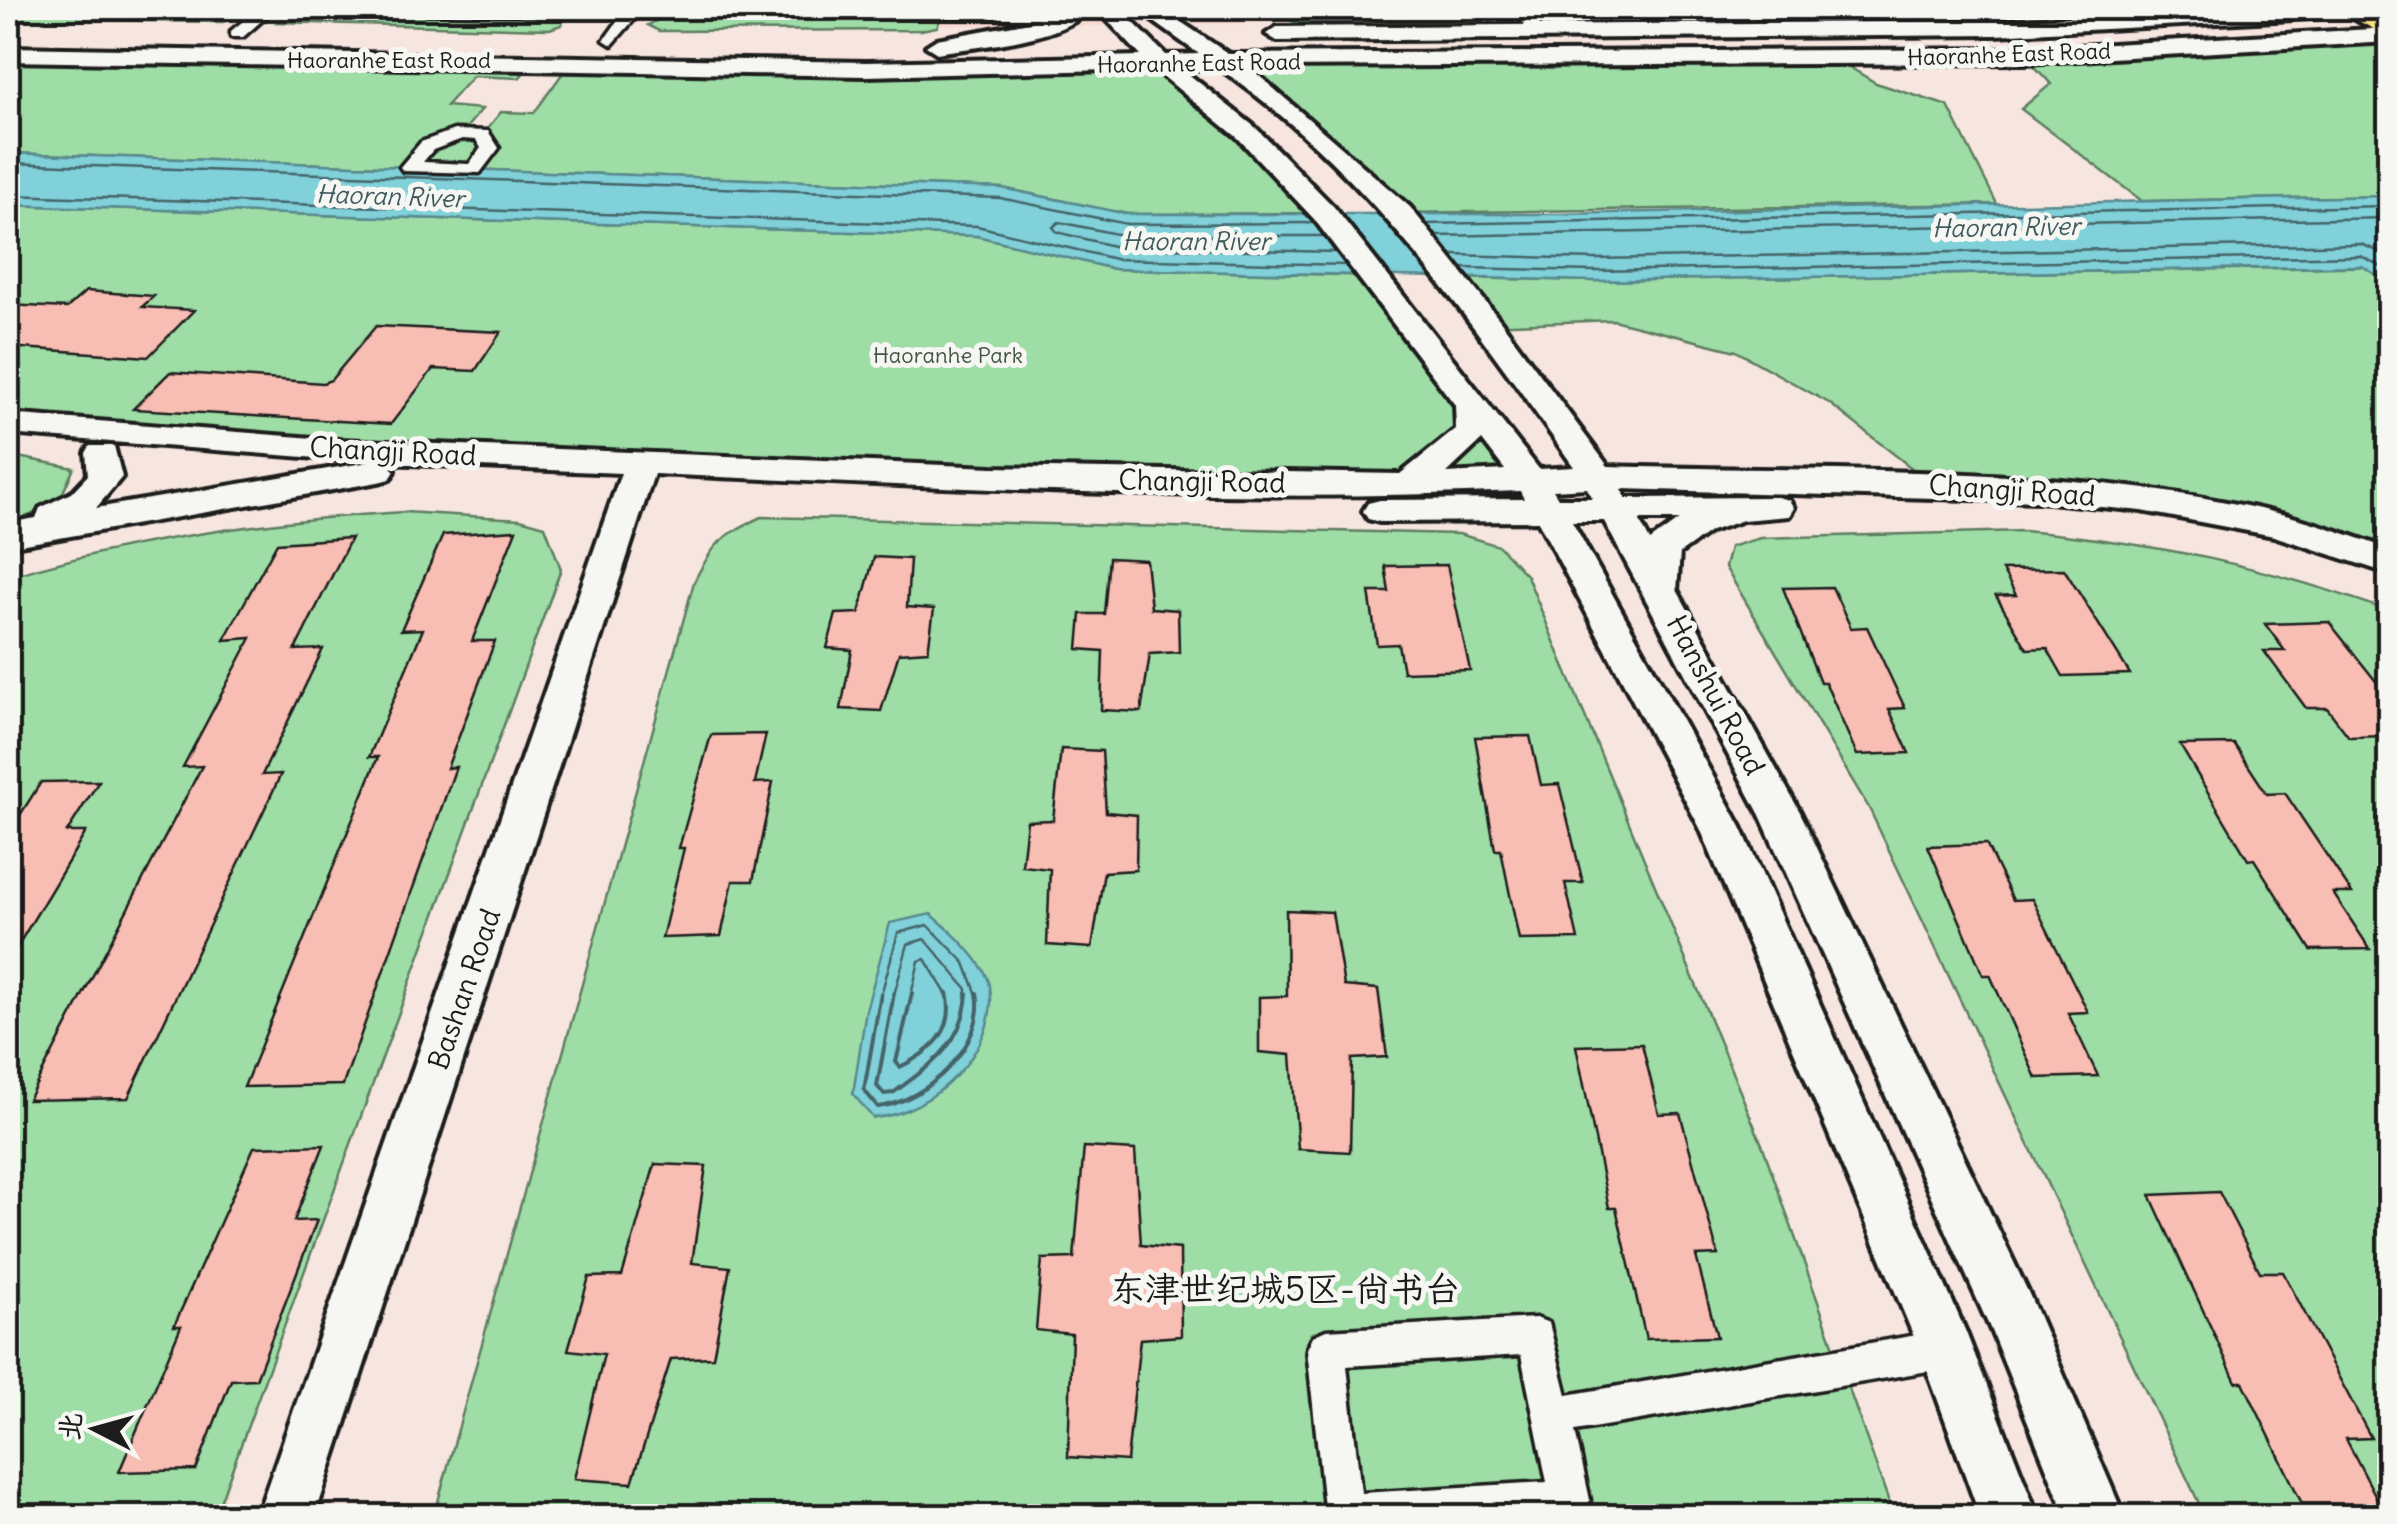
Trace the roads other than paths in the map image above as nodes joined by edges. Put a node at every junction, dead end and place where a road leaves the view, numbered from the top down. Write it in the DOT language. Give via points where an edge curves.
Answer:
graph roads {
  1 [pos="268,8"];
  2 [pos="372,8"];
  3 [pos="1107,8"];
  4 [pos="1236,8"];
  5 [pos="1520,8"];
  6 [pos="1893,8"];
  7 [pos="2348,8"];
  8 [pos="2367,8"];
  9 [pos="634,9"];
  10 [pos="1148,9"];
  11 [pos="1078,10"];
  12 [pos="1908,28"];
  13 [pos="8,30"];
  14 [pos="1536,30"];
  15 [pos="2390,33"];
  16 [pos="237,34"];
  17 [pos="276,34"];
  18 [pos="1194,39"];
  19 [pos="603,40"];
  20 [pos="650,41"];
  21 [pos="1138,41"];
  22 [pos="803,44"];
  23 [pos="936,46"];
  24 [pos="8,54"];
  25 [pos="1932,57"];
  26 [pos="1222,61"];
  27 [pos="1372,61"];
  28 [pos="1162,64"];
  29 [pos="1310,107"];
  30 [pos="1471,402"];
  31 [pos="1548,409"];
  32 [pos="8,424"];
  33 [pos="8,447"];
  34 [pos="102,453"];
  35 [pos="378,471"];
  36 [pos="638,473"];
  37 [pos="1703,480"];
  38 [pos="1408,484"];
  39 [pos="1606,493"];
  40 [pos="1538,494"];
  41 [pos="1756,508"];
  42 [pos="1441,512"];
  43 [pos="19,531"];
  44 [pos="2390,562"];
  45 [pos="2390,575"];
  46 [pos="1660,589"];
  47 [pos="1596,592"];
  48 [pos="1946,1349"];
  49 [pos="1554,1416"];
  50 [pos="286,1516"];
  51 [pos="2009,1516"];
  52 [pos="2096,1516"];
  1 -- 16 [label="street"];
  2 -- 9 [label="street"];
  3 -- 21 [label="main road"];
  4 -- 10 [label="street"];
  5 -- 14 [label="street"];
  6 -- 12 [label="main road"];
  7 -- 8 [label="main road, Haoranhe East Road"];
  7 -- 12 [label="main road, Haoranhe East Road"];
  7 -- 15 [label="main road"];
  9 -- 11 [label="street"];
  9 -- 19 [label="street"];
  10 -- 18 [label="main road, Hanshui Road"];
  11 -- 23 [label="main road" via="1034,27"];
  12 -- 14 [label="main road, Haoranhe East Road"];
  12 -- 25 [label="main road"];
  13 -- 16 [label="main road, Haoranhe East Road"];
  14 -- 18 [label="main road, Haoranhe East Road"];
  15 -- 25 [label="main road, Haoranhe East Road"];
  16 -- 17 [label="main road, Haoranhe East Road"];
  18 -- 21 [label="main road, Haoranhe East Road"];
  18 -- 26 [label="main road, Hanshui Road"];
  19 -- 20 [label="main road"];
  21 -- 23 [label="main road, Haoranhe East Road"];
  21 -- 28 [label="main road"];
  22 -- 23 [label="main road, Haoranhe East Road"];
  24 -- 28 [label="main road, Haoranhe East Road" via="866,69"];
  25 -- 27 [label="main road, Haoranhe East Road"];
  26 -- 27 [label="main road, Haoranhe East Road"];
  26 -- 28 [label="main road, Haoranhe East Road"];
  26 -- 29 [label="main road, Hanshui Road"];
  27 -- 29 [label="main road"];
  28 -- 30 [label="main road" via="1256,142 1324,213"];
  29 -- 31 [label="main road, Hanshui Road"];
  30 -- 38 [label="main road" via="1472,432"];
  30 -- 40 [label="main road"];
  31 -- 37 [label="main road" via="1588,439 1636,462"];
  31 -- 39 [label="main road, Hanshui Road"];
  32 -- 36 [label="main road, Changji Road"];
  33 -- 34 [label="main road, Changji Road"];
  34 -- 35 [label="main road, Changji Road"];
  34 -- 43 [label="main road" via="104,477 82,500"];
  35 -- 36 [label="main road, Changji Road"];
  35 -- 43 [label="main road"];
  36 -- 38 [label="main road, Changji Road"];
  36 -- 42 [label="main road, Changji Road" via="984,501"];
  36 -- 50 [label="main road, Bashan Road"];
  37 -- 39 [label="main road, Changji Road"];
  37 -- 44 [label="main road, Changji Road" via="1932,484 2142,500 2278,525"];
  38 -- 40 [label="main road, Changji Road"];
  39 -- 40 [label="main road, Changji Road"];
  39 -- 41 [label="main road, Changji Road"];
  39 -- 46 [label="main road, Hanshui Road"];
  40 -- 42 [label="main road, Changji Road"];
  40 -- 47 [label="main road"];
  41 -- 45 [label="main road, Changji Road" via="1943,504 2159,520 2292,544"];
  41 -- 46 [label="main road" via="1699,524 1664,548"];
  42 -- 47 [label="main road" via="1535,539"];
  46 -- 52 [label="main road, Hanshui Road" via="1779,812"];
  47 -- 48 [label="main road" via="1720,827"];
  48 -- 49 [label="street"];
  48 -- 51 [label="main road"];
  49 -- 49 [label="street" via="1570,1500 1344,1514 1326,1349 1536,1336"];
}
